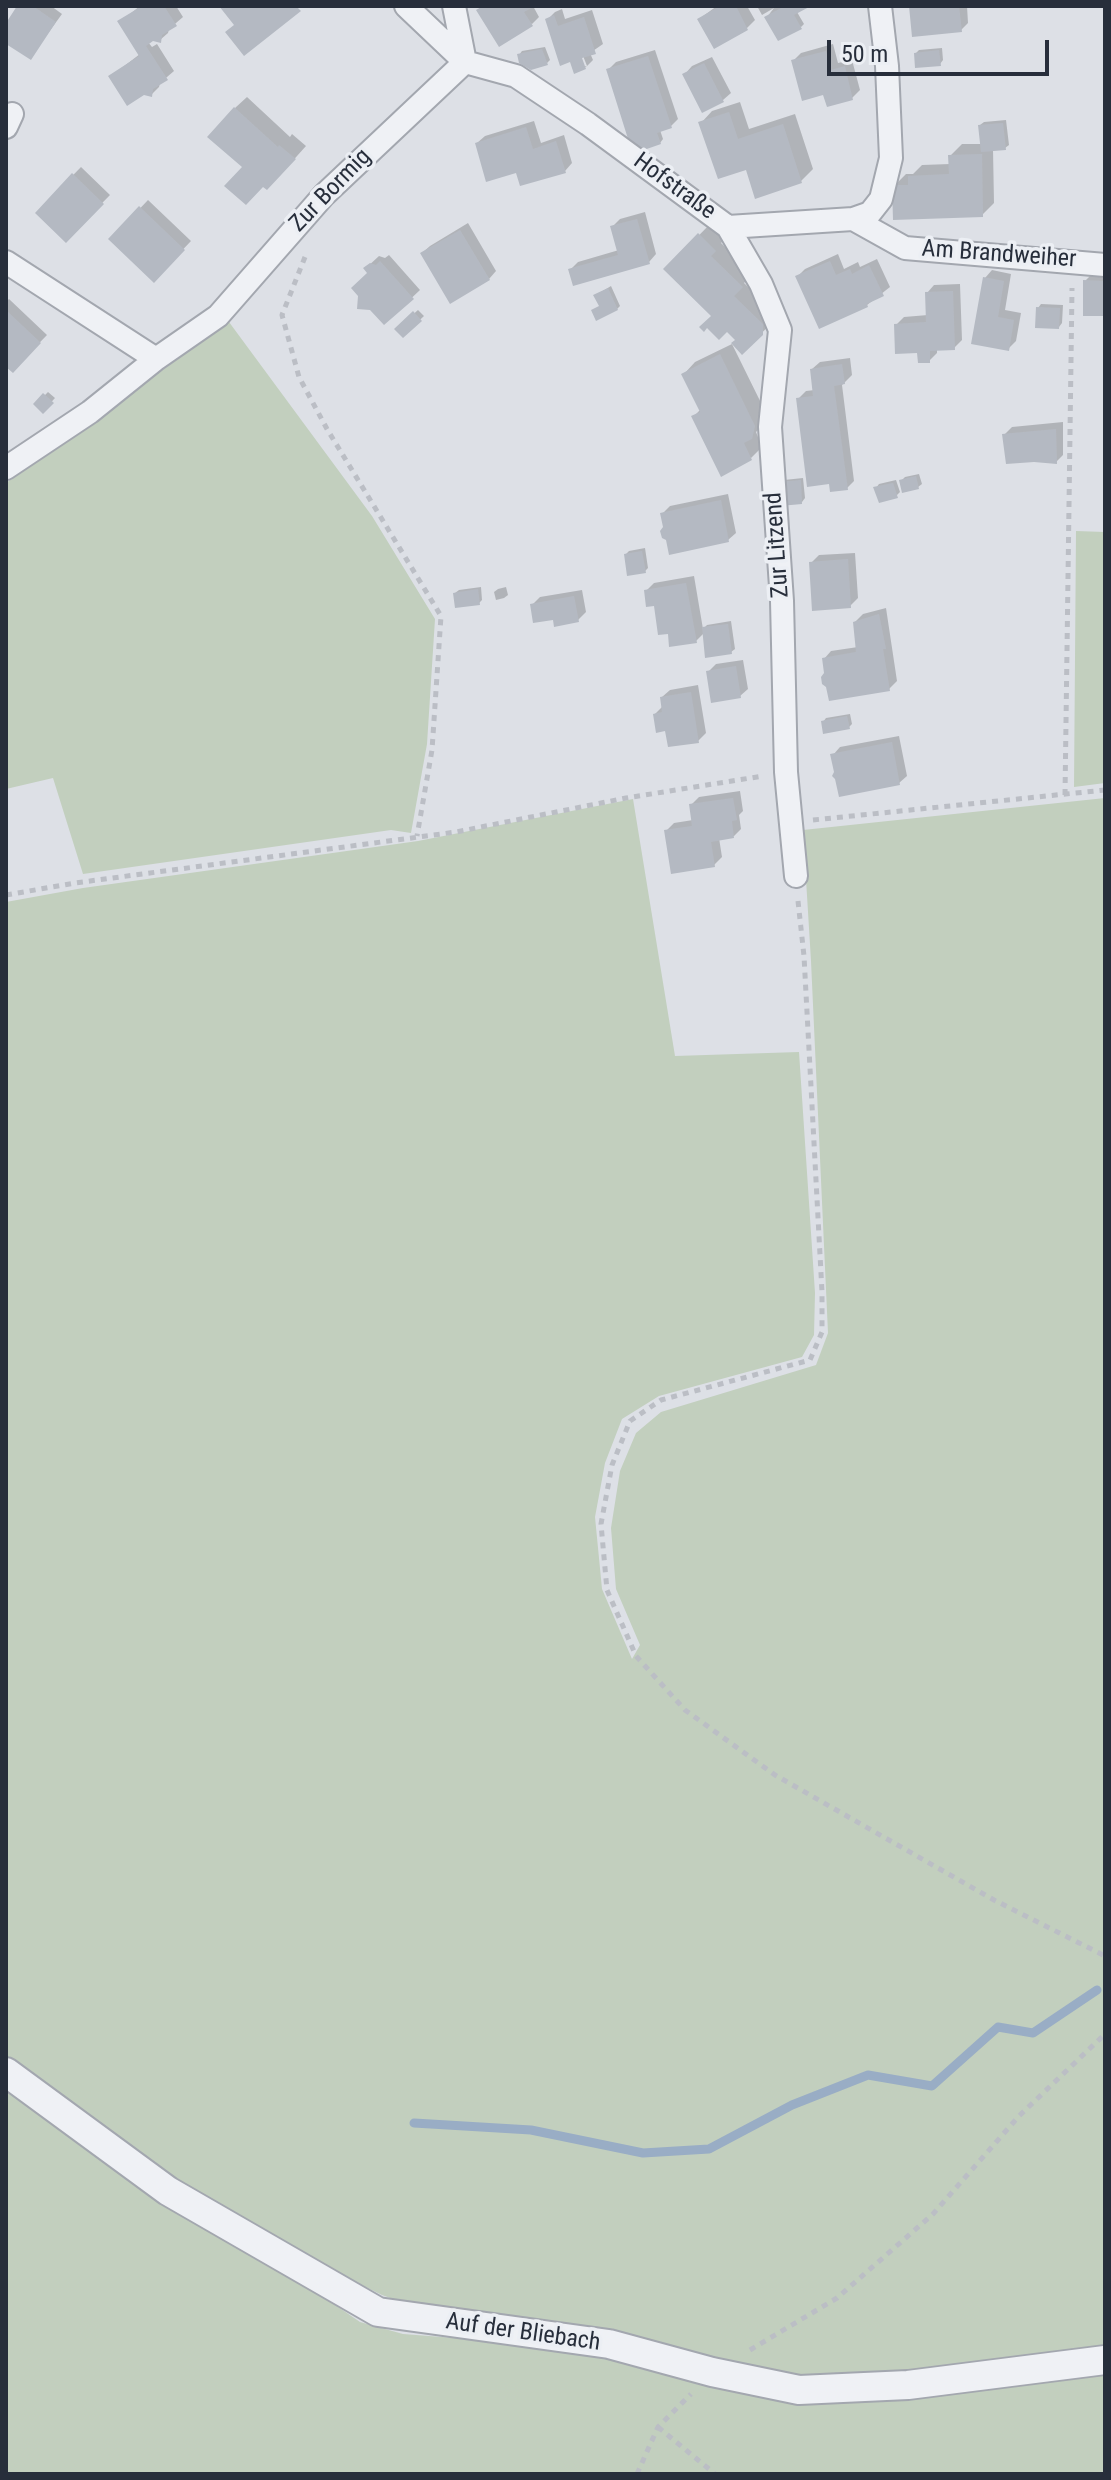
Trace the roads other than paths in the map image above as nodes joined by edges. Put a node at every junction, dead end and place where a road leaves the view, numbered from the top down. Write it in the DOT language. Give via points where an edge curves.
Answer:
graph roads {
  1 [pos="406,6"];
  2 [pos="454,6"];
  3 [pos="880,6"];
  4 [pos="465,62"];
  5 [pos="853,219"];
  6 [pos="728,227"];
  7 [pos="6,262"];
  8 [pos="1105,265"];
  9 [pos="156,359"];
  10 [pos="6,468"];
  11 [pos="796,876"];
  12 [pos="6,2072"];
  13 [pos="1105,2360"];
  1 -- 4 [label="street, Hofstraße"];
  2 -- 4 [label="street"];
  3 -- 5 [label="street" via="891,158 881,199 870,213"];
  4 -- 6 [label="street, Hofstraße" via="516,76"];
  4 -- 9 [label="street, Zur Bormig" via="324,195 218,316"];
  5 -- 6 [label="street, Hofstraße"];
  5 -- 8 [label="street, Am Brandweiher" via="905,248"];
  6 -- 11 [label="street, Zur Litzend" via="780,330 770,427"];
  7 -- 9 [label="street"];
  9 -- 10 [label="street, Zur Bormig" via="90,412"];
  12 -- 13 [label="street, Auf der Bliebach" via="168,2191 378,2312 609,2344 799,2390 908,2385"];
}
